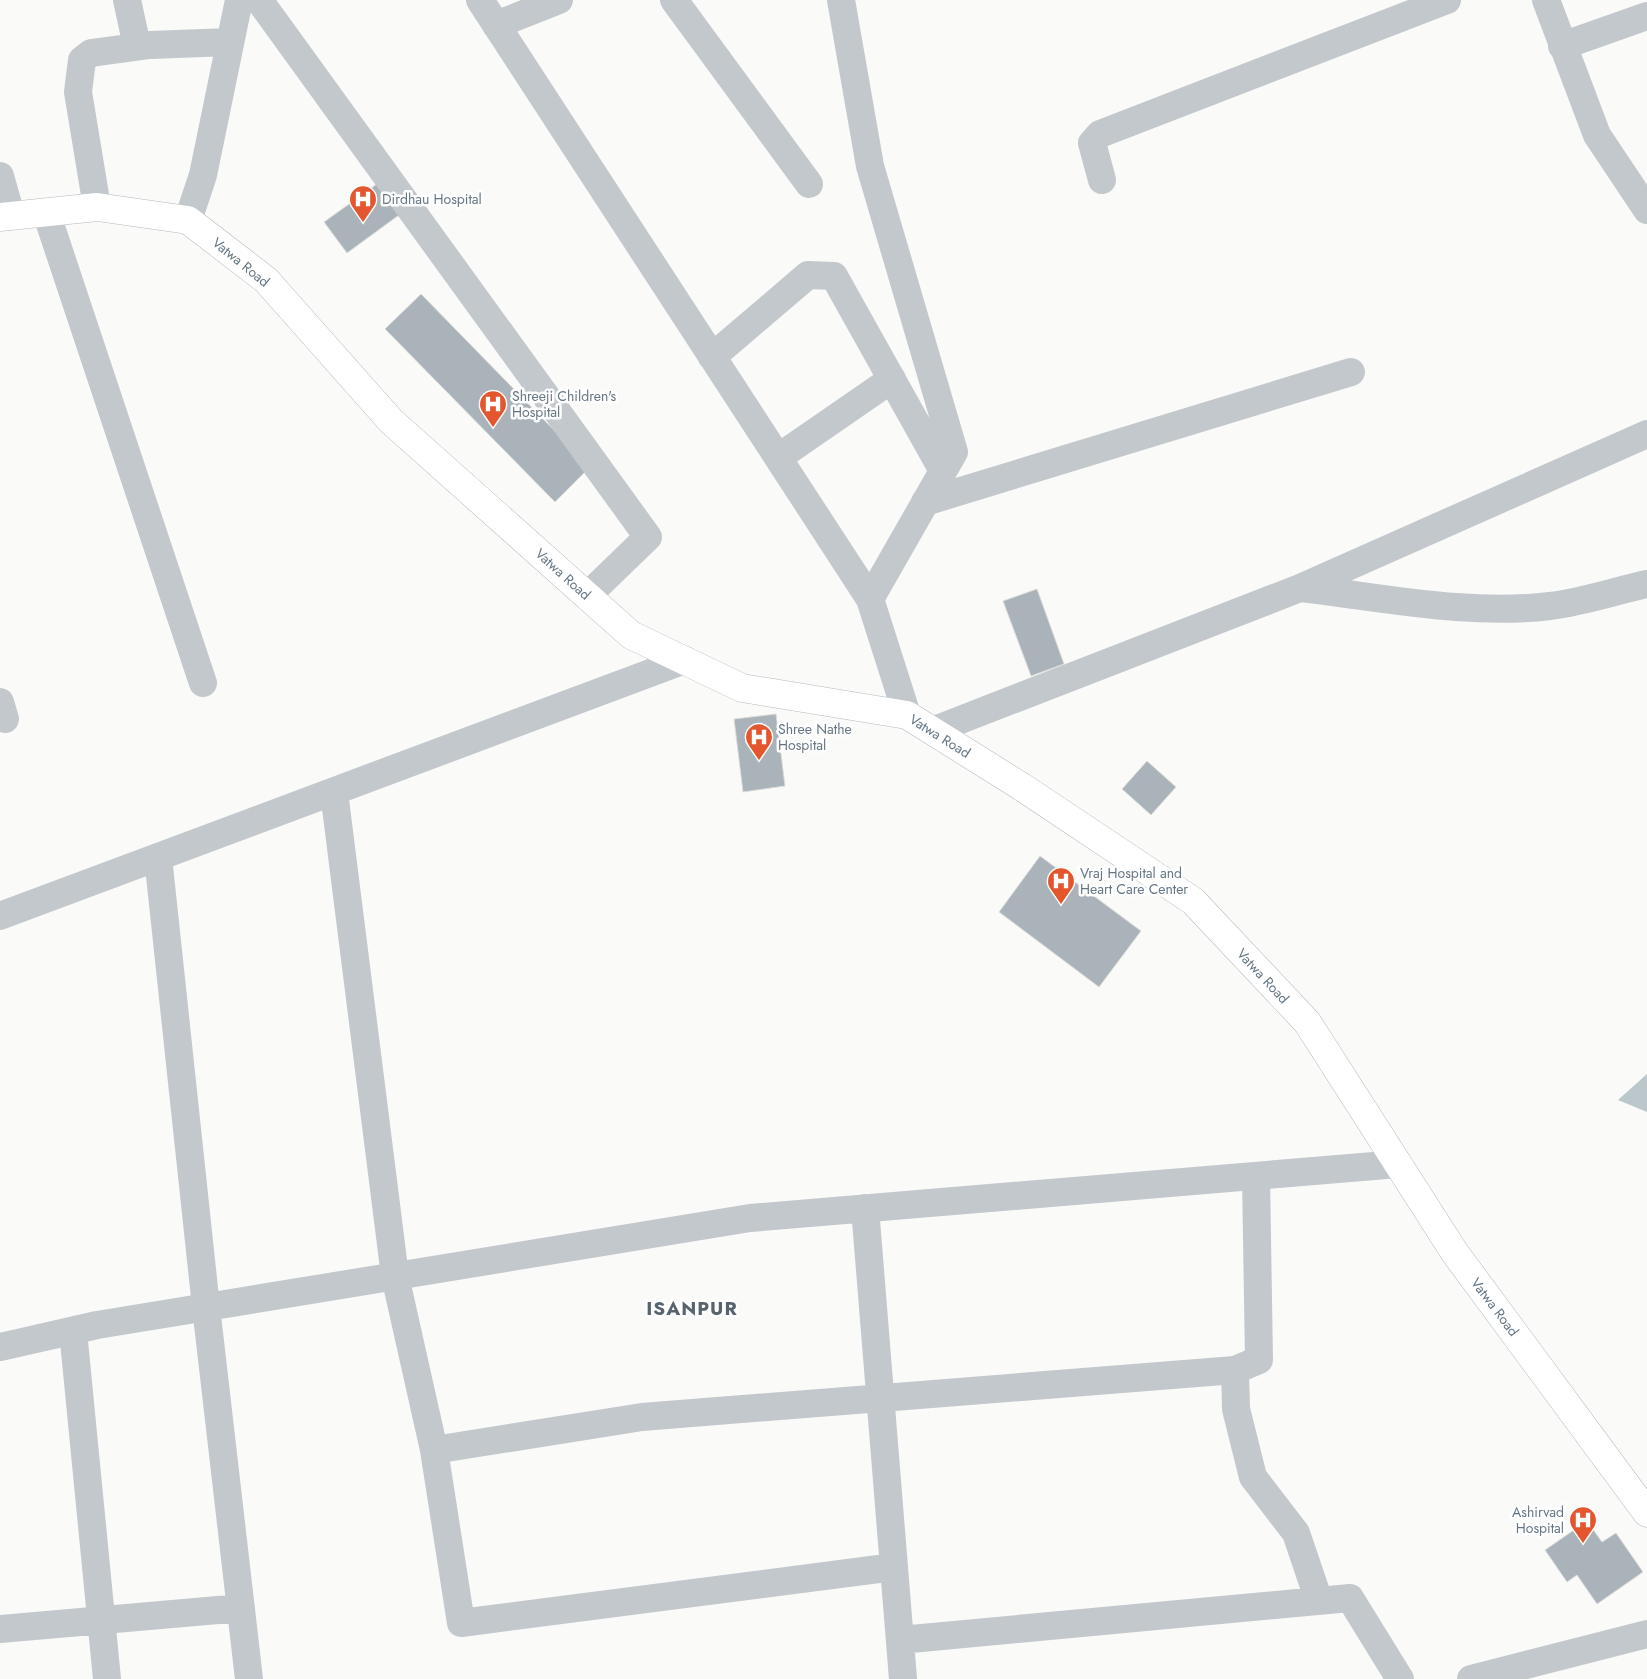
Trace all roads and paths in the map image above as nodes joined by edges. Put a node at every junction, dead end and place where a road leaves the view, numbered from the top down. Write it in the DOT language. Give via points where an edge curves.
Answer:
graph roads {
  1 [pos="127,0"];
  2 [pos="239,0"];
  3 [pos="258,0"];
  4 [pos="480,0"];
  5 [pos="559,0"];
  6 [pos="674,0"];
  7 [pos="841,0"];
  8 [pos="1447,0"];
  9 [pos="1546,0"];
  10 [pos="1647,16"];
  11 [pos="496,25"];
  12 [pos="230,42"];
  13 [pos="137,46"];
  14 [pos="1562,46"];
  15 [pos="0,176"];
  16 [pos="1102,180"];
  17 [pos="808,184"];
  18 [pos="97,207"];
  19 [pos="1647,210"];
  20 [pos="46,212"];
  21 [pos="6,216"];
  22 [pos="188,220"];
  23 [pos="712,357"];
  24 [pos="1351,372"];
  25 [pos="892,379"];
  26 [pos="1647,434"];
  27 [pos="778,457"];
  28 [pos="943,471"];
  29 [pos="925,502"];
  30 [pos="1647,584"];
  31 [pos="1300,588"];
  32 [pos="588,596"];
  33 [pos="870,599"];
  34 [pos="685,660"];
  35 [pos="203,683"];
  36 [pos="907,715"];
  37 [pos="932,731"];
  38 [pos="334,792"];
  39 [pos="158,857"];
  40 [pos="0,916"];
  41 [pos="1398,1164"];
  42 [pos="1256,1176"];
  43 [pos="865,1208"];
  44 [pos="395,1276"];
  45 [pos="206,1307"];
  46 [pos="73,1331"];
  47 [pos="0,1347"];
  48 [pos="1235,1370"];
  49 [pos="880,1399"];
  50 [pos="434,1450"];
  51 [pos="1647,1514"];
  52 [pos="894,1567"];
  53 [pos="1319,1601"];
  54 [pos="241,1608"];
  55 [pos="101,1621"];
  56 [pos="0,1629"];
  57 [pos="1647,1634"];
  58 [pos="900,1640"];
  59 [pos="107,1679"];
  60 [pos="249,1679"];
  61 [pos="903,1679"];
  62 [pos="1400,1679"];
  63 [pos="1471,1679"];
  1 -- 13 [label="street"];
  2 -- 12 [label="street"];
  3 -- 32 [label="street" via="648,537"];
  4 -- 11 [label="street"];
  5 -- 11 [label="street"];
  6 -- 17 [label="street"];
  7 -- 28 [label="street" via="870,166 954,452"];
  8 -- 16 [label="street" via="1100,134 1092,143"];
  9 -- 14 [label="street"];
  10 -- 14 [label="street"];
  11 -- 23 [label="street"];
  12 -- 13 [label="street"];
  12 -- 22 [label="street" via="203,175"];
  13 -- 18 [label="street" via="91,52 82,60 78,92"];
  14 -- 19 [label="street" via="1598,135"];
  15 -- 21 [label="street"];
  18 -- 20 [label="main road, Vatwa Road"];
  18 -- 22 [label="main road, Vatwa Road"];
  20 -- 21 [label="main road, Vatwa Road"];
  20 -- 35 [label="street"];
  22 -- 32 [label="main road, Vatwa Road" via="266,280 391,421"];
  23 -- 25 [label="street" via="808,275 834,276"];
  23 -- 27 [label="street"];
  24 -- 29 [label="street"];
  25 -- 27 [label="street"];
  25 -- 28 [label="street"];
  26 -- 31 [label="street"];
  27 -- 33 [label="street"];
  28 -- 29 [label="street"];
  29 -- 33 [label="street"];
  30 -- 31 [label="street" via="1551,606 1502,609"];
  31 -- 37 [label="street"];
  32 -- 34 [label="main road, Vatwa Road" via="631,635"];
  33 -- 36 [label="street"];
  34 -- 36 [label="main road, Vatwa Road" via="742,688"];
  34 -- 38 [label="street"];
  36 -- 37 [label="main road, Vatwa Road"];
  37 -- 41 [label="main road, Vatwa Road" via="1193,901 1307,1022"];
  38 -- 39 [label="street"];
  38 -- 44 [label="street"];
  39 -- 40 [label="street"];
  39 -- 45 [label="street"];
  41 -- 42 [label="street"];
  41 -- 51 [label="main road, Vatwa Road" via="1455,1253"];
  42 -- 43 [label="street"];
  42 -- 48 [label="street" via="1259,1360"];
  43 -- 44 [label="street" via="750,1218"];
  43 -- 49 [label="street"];
  44 -- 45 [label="street"];
  44 -- 50 [label="street"];
  45 -- 46 [label="street"];
  45 -- 54 [label="street"];
  46 -- 47 [label="street"];
  46 -- 55 [label="street"];
  48 -- 49 [label="street"];
  48 -- 53 [label="street" via="1236,1409 1253,1477 1296,1533"];
  49 -- 50 [label="street" via="642,1417"];
  49 -- 52 [label="street"];
  50 -- 52 [label="street" via="461,1623"];
  52 -- 58 [label="street"];
  53 -- 58 [label="street"];
  53 -- 62 [label="street" via="1350,1598"];
  54 -- 55 [label="street"];
  54 -- 60 [label="street"];
  55 -- 56 [label="street"];
  55 -- 59 [label="street"];
  57 -- 63 [label="street"];
  58 -- 61 [label="street"];
}
